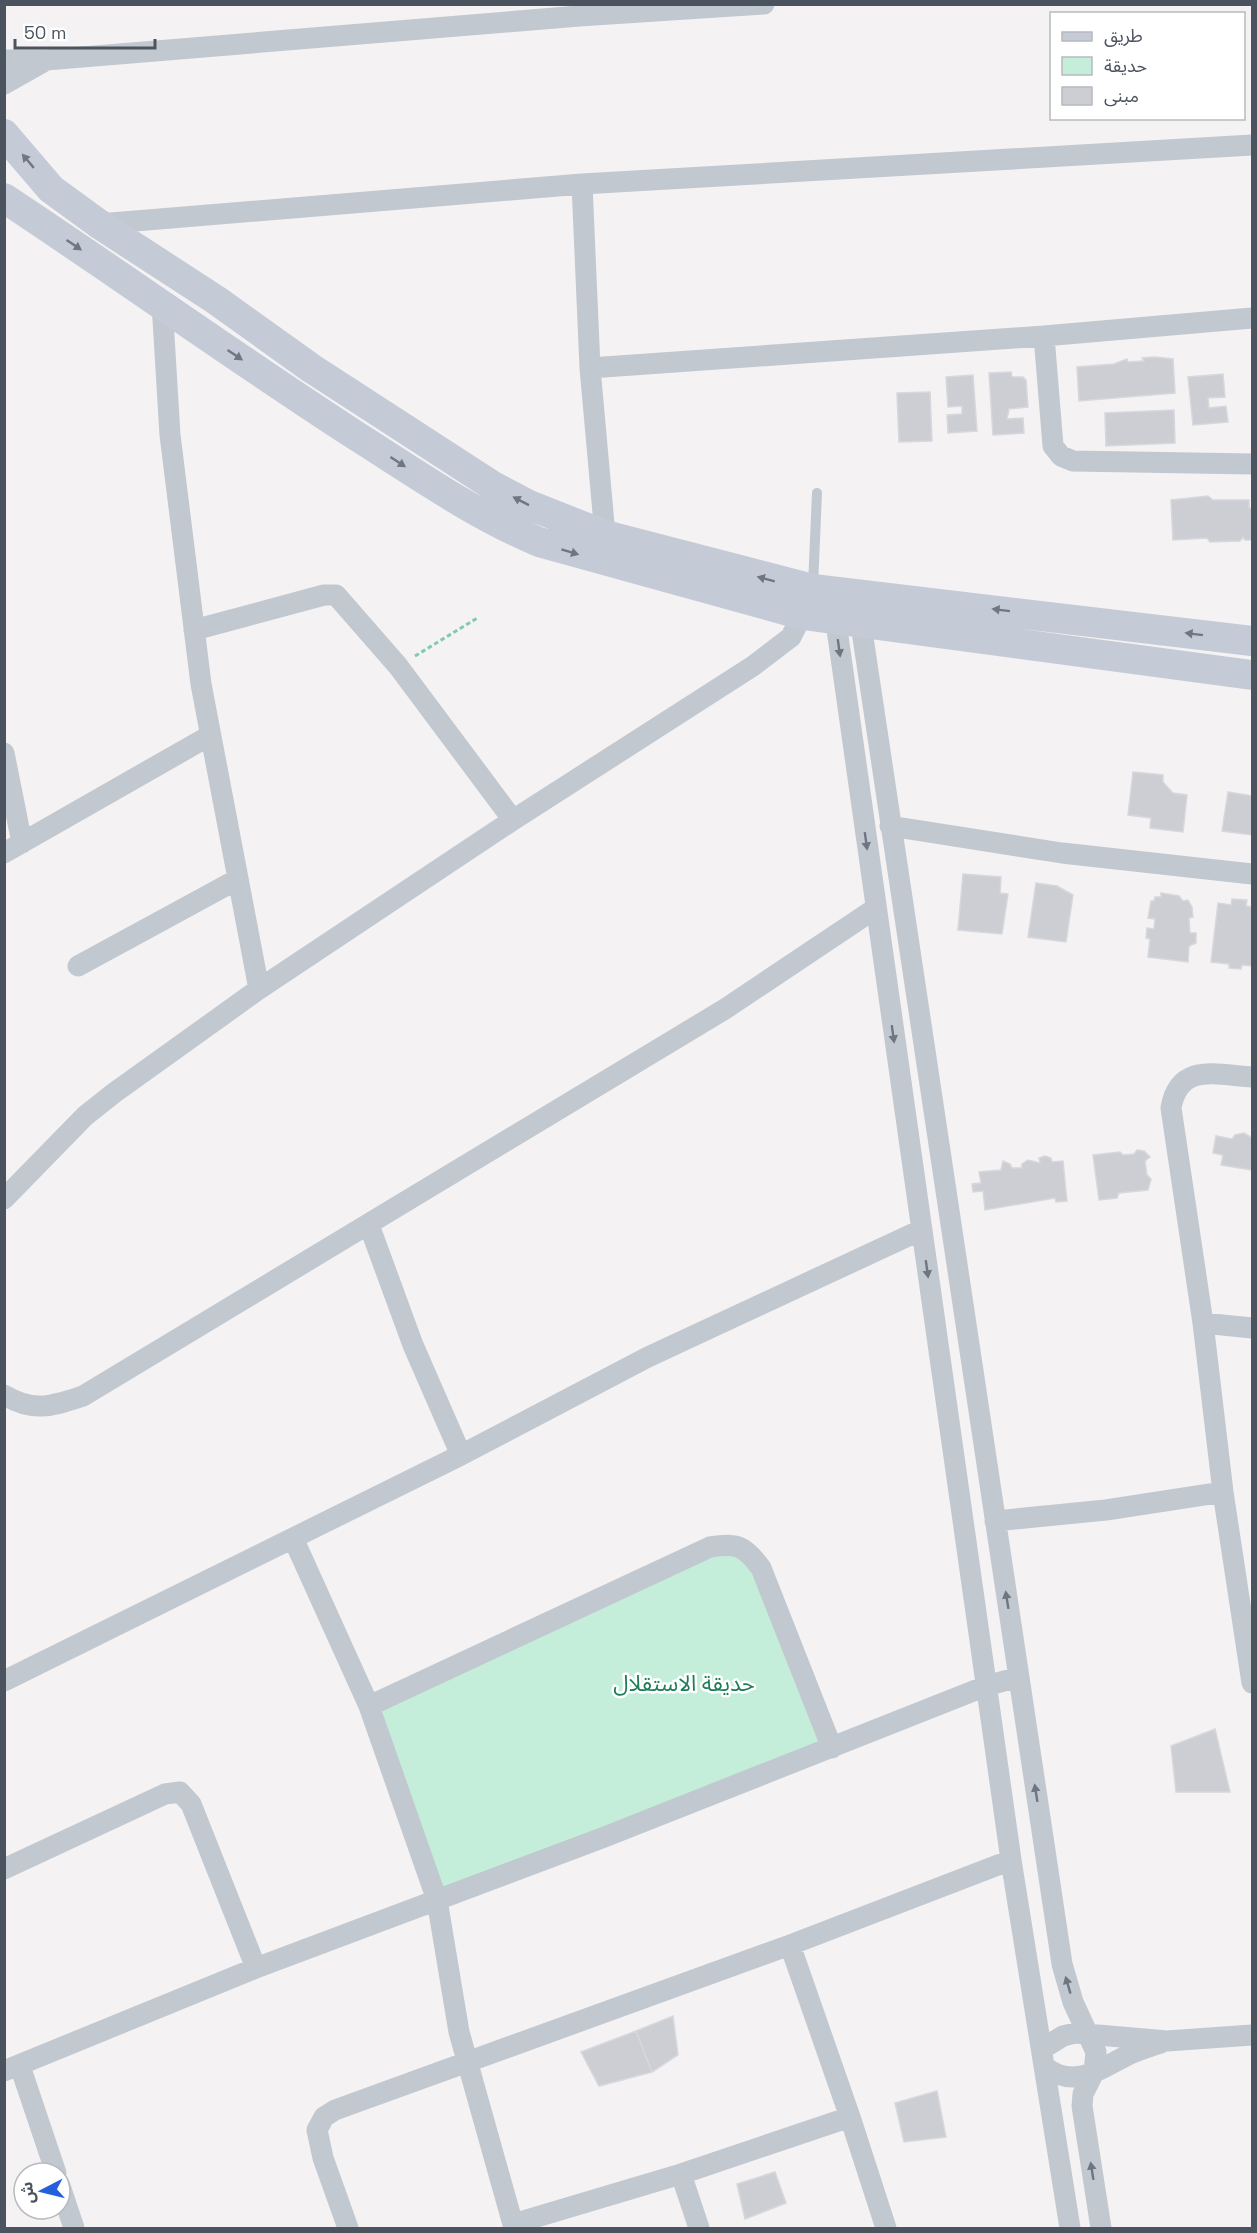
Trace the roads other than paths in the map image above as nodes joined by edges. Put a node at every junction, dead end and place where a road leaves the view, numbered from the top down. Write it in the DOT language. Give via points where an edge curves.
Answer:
graph roads {
  1 [pos="764,4"];
  2 [pos="578,10"];
  3 [pos="4,60"];
  4 [pos="46,60"];
  5 [pos="4,84"];
  6 [pos="4,134"];
  7 [pos="1252,145"];
  8 [pos="582,184"];
  9 [pos="4,198"];
  10 [pos="99,224"];
  11 [pos="216,300"];
  12 [pos="162,303"];
  13 [pos="1252,318"];
  14 [pos="194,328"];
  15 [pos="1044,336"];
  16 [pos="590,368"];
  17 [pos="1252,464"];
  18 [pos="817,493"];
  19 [pos="605,535"];
  20 [pos="826,597"];
  21 [pos="848,621"];
  22 [pos="194,630"];
  23 [pos="1252,641"];
  24 [pos="1252,675"];
  25 [pos="209,736"];
  26 [pos="4,753"];
  27 [pos="513,820"];
  28 [pos="890,826"];
  29 [pos="13,848"];
  30 [pos="1252,874"];
  31 [pos="238,879"];
  32 [pos="876,908"];
  33 [pos="78,966"];
  34 [pos="259,989"];
  35 [pos="1252,1077"];
  36 [pos="4,1199"];
  37 [pos="369,1225"];
  38 [pos="921,1230"];
  39 [pos="1203,1323"];
  40 [pos="1252,1328"];
  41 [pos="4,1395"];
  42 [pos="461,1455"];
  43 [pos="1223,1492"];
  44 [pos="995,1521"];
  45 [pos="293,1538"];
  46 [pos="1018,1677"];
  47 [pos="4,1681"];
  48 [pos="1252,1683"];
  49 [pos="986,1686"];
  50 [pos="369,1706"];
  51 [pos="832,1748"];
  52 [pos="1011,1860"];
  53 [pos="4,1869"];
  54 [pos="437,1900"];
  55 [pos="790,1945"];
  56 [pos="256,1968"];
  57 [pos="1087,2032"];
  58 [pos="1252,2035"];
  59 [pos="1167,2041"];
  60 [pos="1043,2058"];
  61 [pos="466,2063"];
  62 [pos="12,2068"];
  63 [pos="1094,2073"];
  64 [pos="850,2117"];
  65 [pos="51,2161"];
  66 [pos="681,2174"];
  67 [pos="514,2226"];
  68 [pos="348,2229"];
  69 [pos="699,2229"];
  70 [pos="886,2229"];
  71 [pos="1070,2229"];
  72 [pos="1101,2229"];
  1 -- 2 [label="street"];
  2 -- 4 [label="street"];
  3 -- 4 [label="street"];
  4 -- 5 [label="street"];
  10 -- 6 [label="main road, one-way" via="51,189"];
  7 -- 8 [label="street"];
  8 -- 10 [label="street"];
  8 -- 16 [label="street"];
  9 -- 12 [label="main road, one-way"];
  10 -- 11 [label="main road"];
  11 -- 14 [label="main road"];
  19 -- 11 [label="main road, one-way" via="493,486 311,368"];
  12 -- 14 [label="main road"];
  12 -- 22 [label="street" via="170,435"];
  13 -- 15 [label="street"];
  14 -- 20 [label="main road, one-way" via="500,525 568,552"];
  15 -- 16 [label="street"];
  15 -- 17 [label="street" via="1053,446 1061,456 1073,461"];
  16 -- 19 [label="street"];
  18 -- 20 [label="lane"];
  20 -- 19 [label="main road, one-way"];
  20 -- 21 [label="main road"];
  20 -- 21 [label="street"];
  23 -- 20 [label="main road, one-way"];
  20 -- 27 [label="street" via="791,637 753,666"];
  21 -- 24 [label="main road"];
  21 -- 28 [label="street"];
  21 -- 32 [label="street, one-way"];
  22 -- 25 [label="street"];
  22 -- 27 [label="street" via="336,595 398,666"];
  25 -- 29 [label="street"];
  25 -- 31 [label="street"];
  26 -- 29 [label="street"];
  27 -- 34 [label="street"];
  28 -- 30 [label="street" via="1062,853"];
  28 -- 44 [label="street"];
  31 -- 33 [label="street"];
  31 -- 34 [label="street"];
  32 -- 37 [label="street" via="725,1009"];
  32 -- 38 [label="street, one-way"];
  34 -- 36 [label="street" via="85,1116"];
  35 -- 39 [label="street" via="1198,1074 1182,1080 1173,1091 1172,1118"];
  37 -- 41 [label="street" via="83,1396 54,1405 22,1406"];
  37 -- 42 [label="street" via="413,1345"];
  38 -- 42 [label="street" via="648,1357"];
  38 -- 49 [label="street, one-way"];
  39 -- 40 [label="street"];
  39 -- 43 [label="street"];
  42 -- 45 [label="street"];
  43 -- 44 [label="street" via="1106,1510"];
  43 -- 48 [label="street"];
  46 -- 44 [label="street, one-way"];
  45 -- 47 [label="street"];
  45 -- 50 [label="street"];
  46 -- 49 [label="street"];
  57 -- 46 [label="street, one-way" via="1072,2002 1062,1964"];
  49 -- 51 [label="street"];
  49 -- 52 [label="street"];
  50 -- 51 [label="street" via="710,1547 732,1544 749,1552 761,1568"];
  50 -- 54 [label="street"];
  51 -- 54 [label="street"];
  52 -- 55 [label="street"];
  52 -- 60 [label="street"];
  53 -- 56 [label="street" via="165,1794 180,1792 191,1804"];
  54 -- 56 [label="street"];
  54 -- 61 [label="street" via="449,1986"];
  55 -- 61 [label="street"];
  55 -- 64 [label="street"];
  56 -- 62 [label="street"];
  57 -- 59 [label="street"];
  57 -- 60 [label="street" via="1063,2036"];
  57 -- 63 [label="street" via="1096,2052"];
  58 -- 59 [label="street"];
  59 -- 63 [label="street"];
  60 -- 63 [label="street" via="1053,2073 1073,2079"];
  60 -- 71 [label="street"];
  61 -- 67 [label="street"];
  61 -- 68 [label="street" via="324,2117 317,2130 320,2145"];
  62 -- 65 [label="street"];
  72 -- 63 [label="street, one-way" via="1082,2106 1083,2094"];
  64 -- 66 [label="street"];
  64 -- 70 [label="street"];
  66 -- 67 [label="street"];
  66 -- 69 [label="street"];
}
